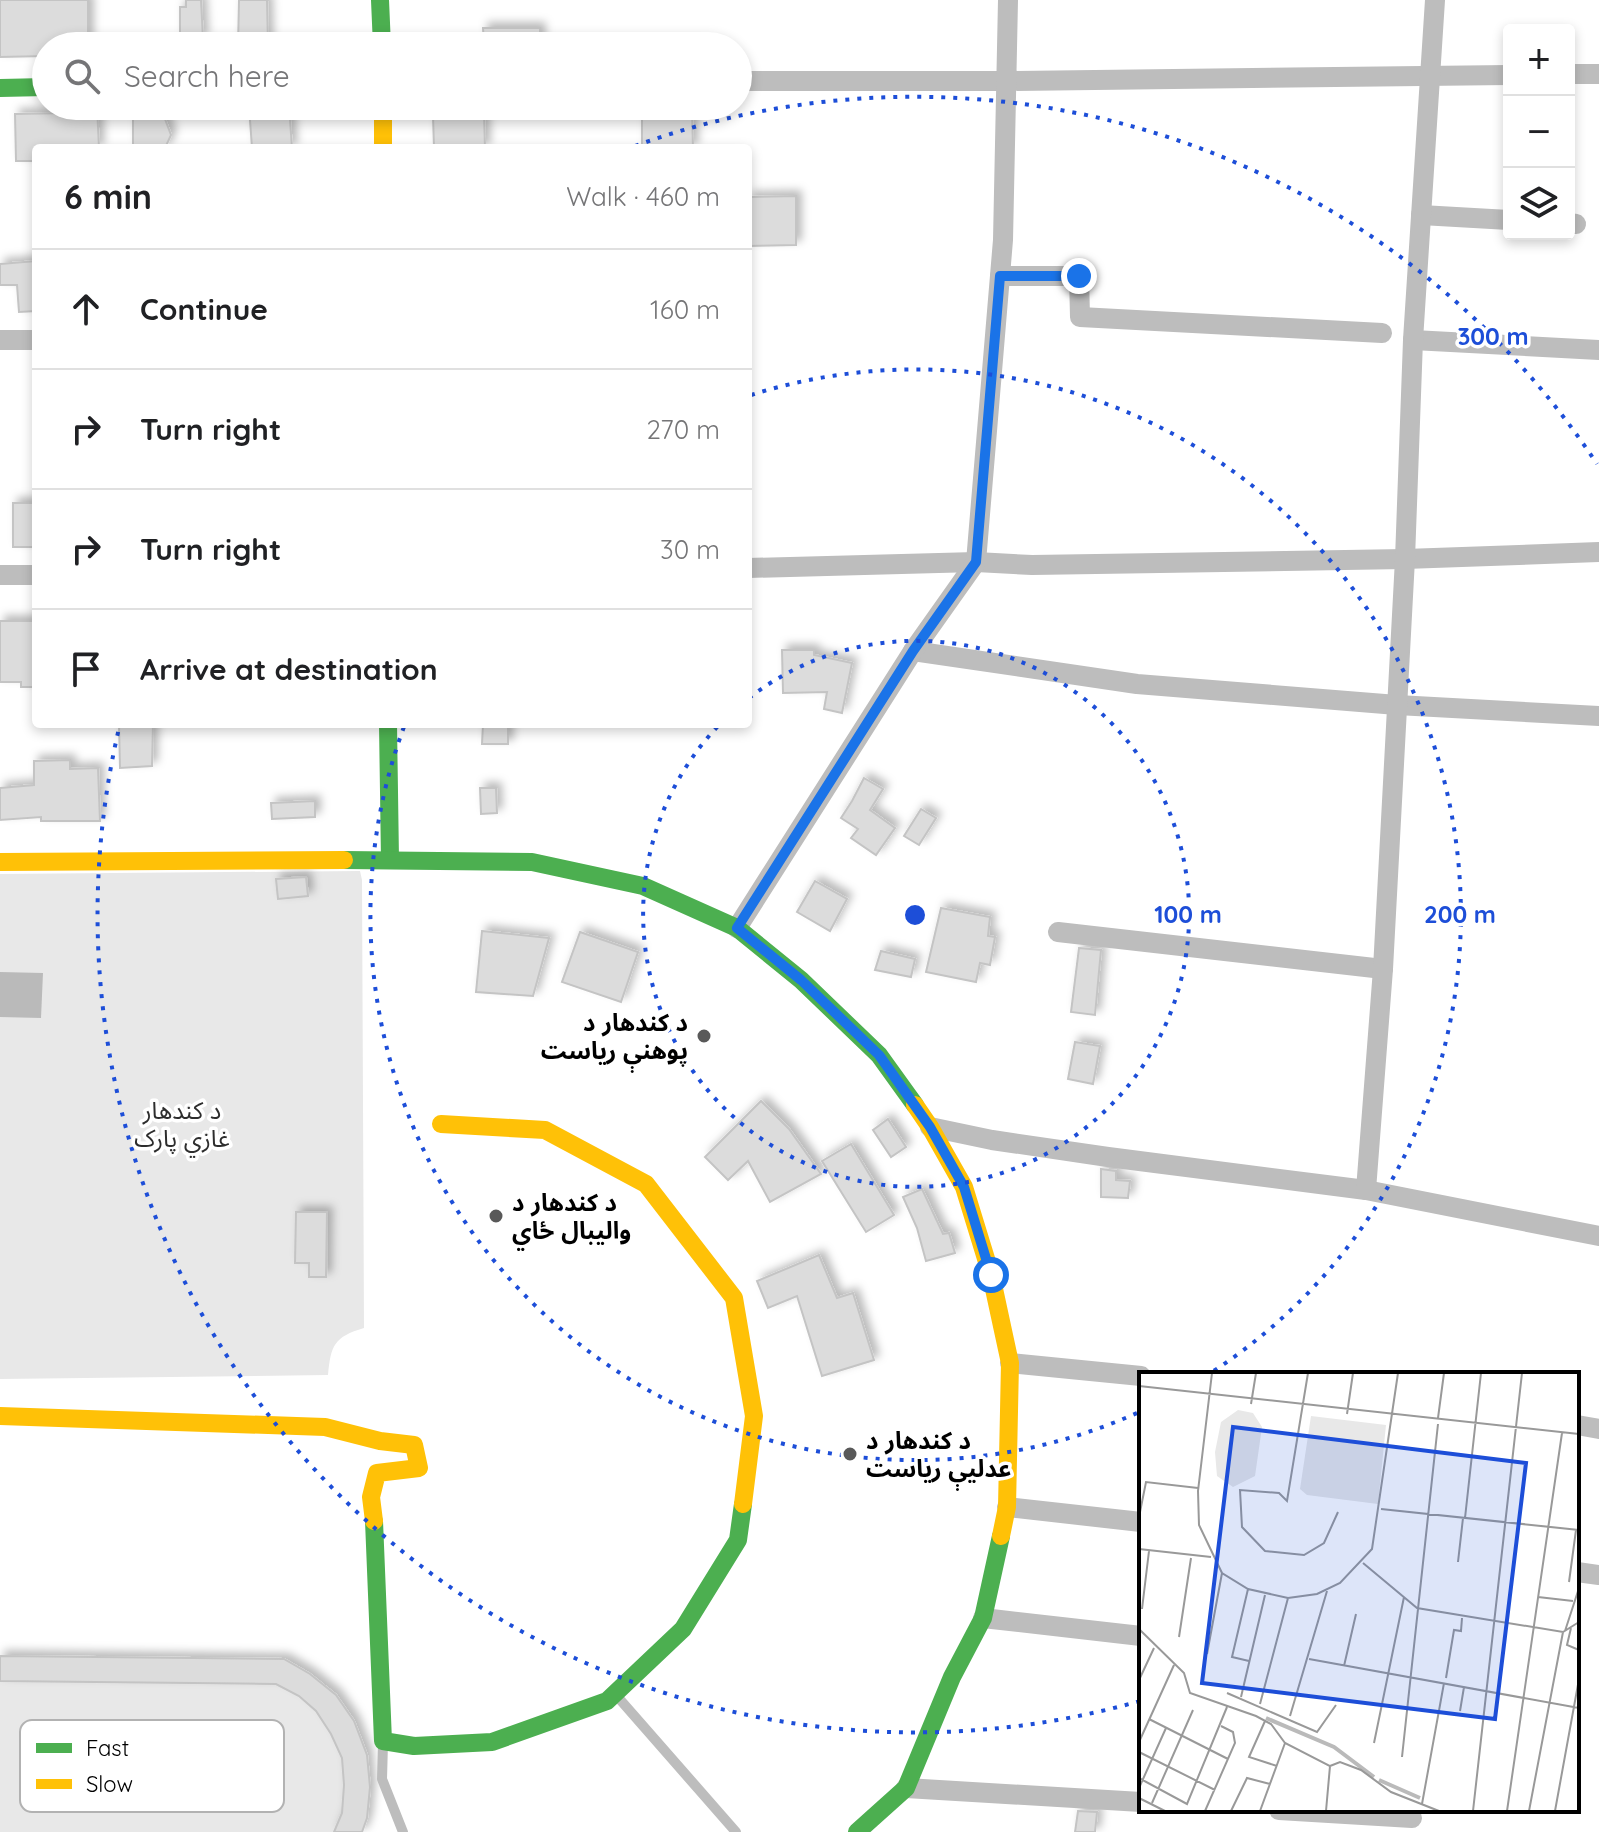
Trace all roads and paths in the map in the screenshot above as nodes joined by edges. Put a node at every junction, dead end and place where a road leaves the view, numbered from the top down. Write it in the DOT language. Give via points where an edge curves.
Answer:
graph roads {
  1 [pos="380,0"];
  2 [pos="1008,0"];
  3 [pos="1435,0"];
  4 [pos="381,32"];
  5 [pos="1575,74"];
  6 [pos="1599,74"];
  7 [pos="1503,75"];
  8 [pos="1430,77"];
  9 [pos="752,81"];
  10 [pos="1007,81"];
  11 [pos="32,87"];
  12 [pos="0,88"];
  13 [pos="383,120"];
  14 [pos="383,144"];
  15 [pos="1421,215"];
  16 [pos="1503,220"];
  17 [pos="1000,276"];
  18 [pos="1382,333"];
  19 [pos="0,340"];
  20 [pos="32,340"];
  21 [pos="1413,340"];
  22 [pos="1599,350"];
  23 [pos="1599,552"];
  24 [pos="1405,559"];
  25 [pos="976,562"];
  26 [pos="752,568"];
  27 [pos="0,575"];
  28 [pos="32,575"];
  29 [pos="913,651"];
  30 [pos="1397,705"];
  31 [pos="1599,716"];
  32 [pos="388,728"];
  33 [pos="390,860"];
  34 [pos="0,862"];
  35 [pos="737,928"];
  36 [pos="1058,932"];
  37 [pos="1383,969"];
  38 [pos="441,1124"];
  39 [pos="930,1127"];
  40 [pos="1366,1190"];
  41 [pos="1599,1236"];
  42 [pos="1010,1363"];
  43 [pos="1139,1376"];
  44 [pos="0,1416"];
  45 [pos="1579,1425"];
  46 [pos="1599,1429"];
  47 [pos="1007,1507"];
  48 [pos="1139,1522"];
  49 [pos="1579,1572"];
  50 [pos="1599,1575"];
  51 [pos="983,1618"];
  52 [pos="1139,1636"];
  53 [pos="614,1694"];
  54 [pos="383,1741"];
  55 [pos="906,1788"];
  56 [pos="1139,1802"];
  57 [pos="1312,1812"];
  58 [pos="1412,1818"];
  59 [pos="403,1832"];
  60 [pos="736,1832"];
  61 [pos="857,1832"];
  1 -- 4 [label="street"];
  2 -- 10 [label="street"];
  3 -- 8 [label="street"];
  5 -- 6 [label="street"];
  7 -- 8 [label="street"];
  8 -- 10 [label="street"];
  8 -- 15 [label="street"];
  9 -- 10 [label="street"];
  10 -- 17 [label="street"];
  11 -- 12 [label="street"];
  13 -- 14 [label="street"];
  15 -- 16 [label="street"];
  15 -- 21 [label="street"];
  17 -- 18 [label="street" via="1079,276 1080,317"];
  17 -- 25 [label="street"];
  19 -- 20 [label="street"];
  21 -- 22 [label="street"];
  21 -- 24 [label="street"];
  23 -- 24 [label="street"];
  24 -- 25 [label="street"];
  24 -- 30 [label="street"];
  25 -- 26 [label="street"];
  25 -- 29 [label="street"];
  27 -- 28 [label="street"];
  29 -- 30 [label="street" via="1137,684"];
  29 -- 35 [label="street"];
  30 -- 31 [label="street"];
  30 -- 37 [label="street"];
  32 -- 33 [label="street"];
  33 -- 34 [label="street"];
  33 -- 35 [label="street" via="532,862 643,886"];
  35 -- 39 [label="street" via="879,1055"];
  36 -- 37 [label="street"];
  37 -- 40 [label="street"];
  38 -- 53 [label="street" via="545,1130 646,1184 734,1298 754,1416 738,1540 683,1629"];
  39 -- 40 [label="street" via="1108,1157"];
  39 -- 42 [label="street" via="964,1187"];
  40 -- 41 [label="street"];
  42 -- 43 [label="street"];
  42 -- 47 [label="street"];
  44 -- 54 [label="street" via="325,1427 414,1445 419,1468 377,1473 371,1497"];
  45 -- 46 [label="street"];
  47 -- 48 [label="street"];
  47 -- 51 [label="street"];
  49 -- 50 [label="street"];
  51 -- 52 [label="street"];
  51 -- 55 [label="street"];
  53 -- 54 [label="street" via="492,1742 414,1746"];
  53 -- 60 [label="lane"];
  54 -- 59 [label="lane" via="382,1779"];
  55 -- 56 [label="street"];
  55 -- 61 [label="street"];
  57 -- 58 [label="street"];
}
